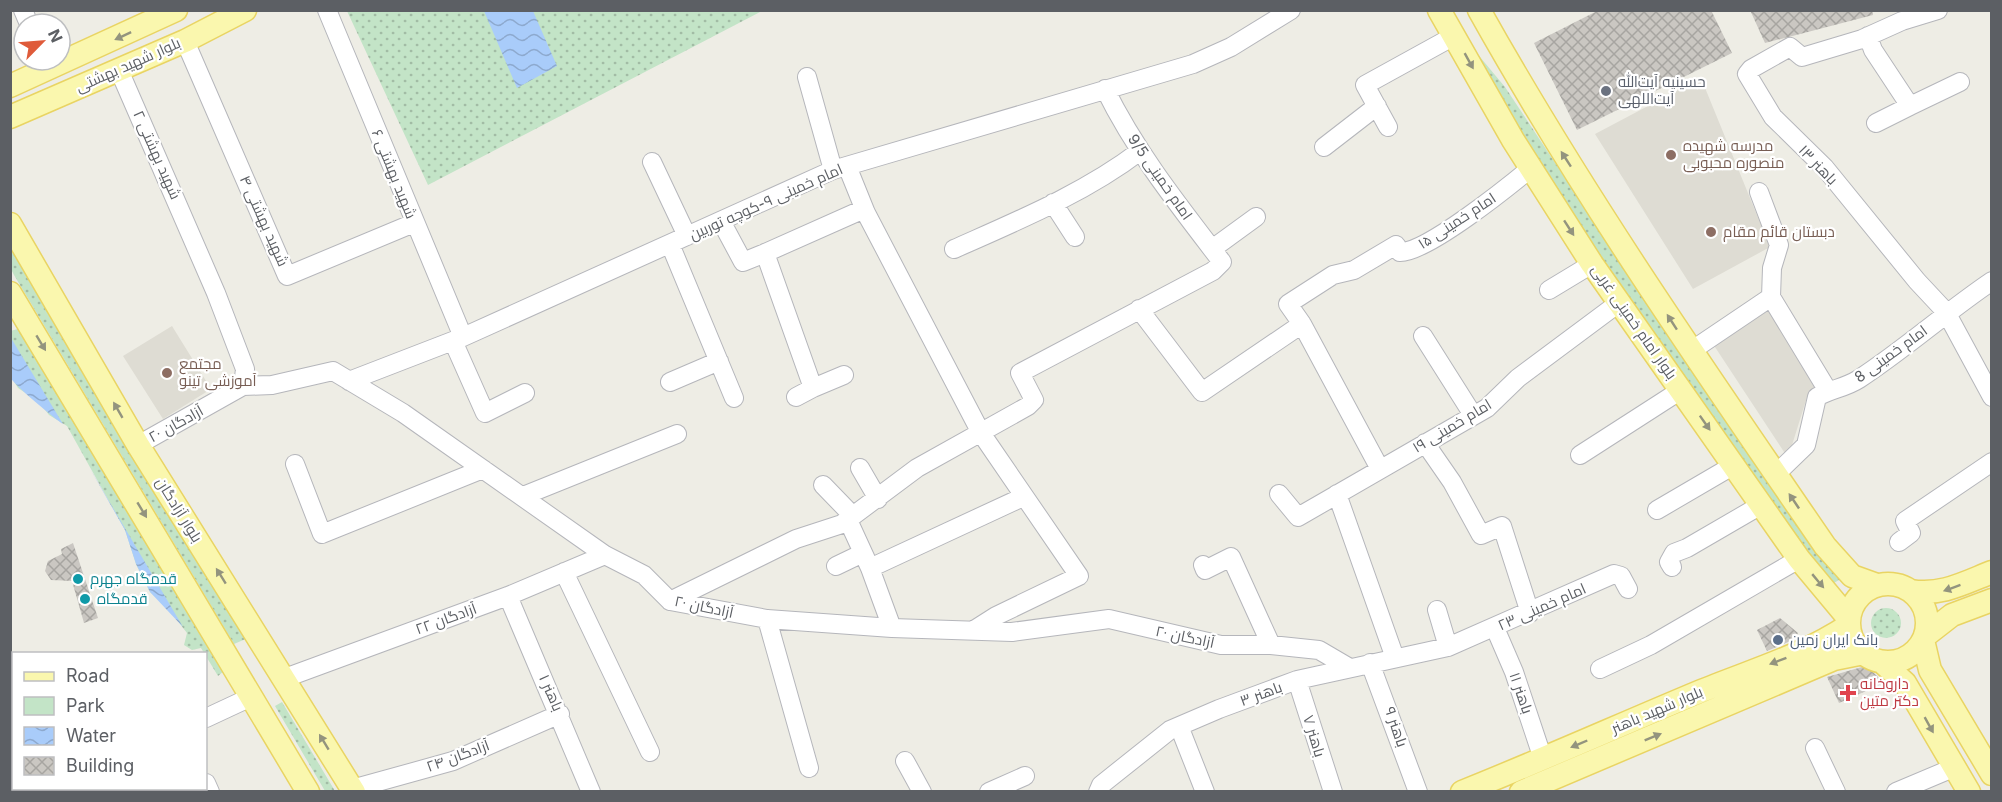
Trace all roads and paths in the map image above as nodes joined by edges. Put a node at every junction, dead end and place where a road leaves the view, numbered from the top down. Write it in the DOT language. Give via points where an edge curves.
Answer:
graph roads {
  1 [pos="176,10"];
  2 [pos="245,10"];
  3 [pos="327,10"];
  4 [pos="1291,10"];
  5 [pos="1479,10"];
  6 [pos="1938,10"];
  7 [pos="1443,12"];
  8 [pos="1455,36"];
  9 [pos="1868,36"];
  10 [pos="185,40"];
  11 [pos="72,55"];
  12 [pos="1193,64"];
  13 [pos="119,70"];
  14 [pos="37,72"];
  15 [pos="807,77"];
  16 [pos="1960,82"];
  17 [pos="10,86"];
  18 [pos="1105,89"];
  19 [pos="1377,106"];
  20 [pos="1910,106"];
  21 [pos="10,117"];
  22 [pos="1876,123"];
  23 [pos="1388,127"];
  24 [pos="942,138"];
  25 [pos="1324,147"];
  26 [pos="1140,151"];
  27 [pos="652,162"];
  28 [pos="840,168"];
  29 [pos="1531,168"];
  30 [pos="1759,192"];
  31 [pos="1053,203"];
  32 [pos="864,209"];
  33 [pos="1256,217"];
  34 [pos="721,221"];
  35 [pos="414,223"];
  36 [pos="10,224"];
  37 [pos="687,236"];
  38 [pos="1075,237"];
  39 [pos="670,244"];
  40 [pos="954,249"];
  41 [pos="765,253"];
  42 [pos="1217,255"];
  43 [pos="1592,264"];
  44 [pos="1992,281"];
  45 [pos="1549,290"];
  46 [pos="1771,297"];
  47 [pos="1620,302"];
  48 [pos="13,304"];
  49 [pos="1139,309"];
  50 [pos="1946,312"];
  51 [pos="1302,324"];
  52 [pos="1423,336"];
  53 [pos="458,339"];
  54 [pos="1691,351"];
  55 [pos="719,361"];
  56 [pos="844,375"];
  57 [pos="349,381"];
  58 [pos="670,382"];
  59 [pos="243,386"];
  60 [pos="813,387"];
  61 [pos="1681,390"];
  62 [pos="1828,391"];
  63 [pos="525,393"];
  64 [pos="796,397"];
  65 [pos="1992,397"];
  66 [pos="734,398"];
  67 [pos="1473,415"];
  68 [pos="981,433"];
  69 [pos="677,434"];
  70 [pos="1425,443"];
  71 [pos="138,445"];
  72 [pos="1580,456"];
  73 [pos="1992,462"];
  74 [pos="295,464"];
  75 [pos="1734,465"];
  76 [pos="860,468"];
  77 [pos="483,469"];
  78 [pos="1380,469"];
  79 [pos="1776,474"];
  80 [pos="823,485"];
  81 [pos="1279,494"];
  82 [pos="1337,494"];
  83 [pos="523,496"];
  84 [pos="1023,497"];
  85 [pos="878,499"];
  86 [pos="1761,505"];
  87 [pos="1657,510"];
  88 [pos="850,518"];
  89 [pos="1899,542"];
  90 [pos="605,555"];
  91 [pos="1799,559"];
  92 [pos="867,561"];
  93 [pos="1203,565"];
  94 [pos="836,566"];
  95 [pos="1672,567"];
  96 [pos="564,572"];
  97 [pos="1992,572"];
  98 [pos="1876,585"];
  99 [pos="1628,590"];
  100 [pos="1911,591"];
  101 [pos="508,596"];
  102 [pos="1992,600"];
  103 [pos="670,601"];
  104 [pos="1437,610"];
  105 [pos="1530,613"];
  106 [pos="767,620"];
  107 [pos="1849,622"];
  108 [pos="892,628"];
  109 [pos="1495,628"];
  110 [pos="974,630"];
  111 [pos="1924,638"];
  112 [pos="1271,645"];
  113 [pos="1448,646"];
  114 [pos="1395,657"];
  115 [pos="1873,657"];
  116 [pos="1370,663"];
  117 [pos="1348,667"];
  118 [pos="1600,669"];
  119 [pos="285,678"];
  120 [pos="1297,680"];
  121 [pos="250,697"];
  122 [pos="560,714"];
  123 [pos="207,718"];
  124 [pos="1179,726"];
  125 [pos="1815,748"];
  126 [pos="650,752"];
  127 [pos="1543,759"];
  128 [pos="905,761"];
  129 [pos="809,768"];
  130 [pos="1953,768"];
  131 [pos="1992,774"];
  132 [pos="1025,776"];
  133 [pos="353,790"];
  134 [pos="308,792"];
  135 [pos="591,792"];
  136 [pos="922,792"];
  137 [pos="989,792"];
  138 [pos="1098,792"];
  139 [pos="1205,792"];
  140 [pos="1333,792"];
  141 [pos="1418,792"];
  142 [pos="1462,792"];
  143 [pos="1521,792"];
  144 [pos="1836,792"];
  145 [pos="1896,792"];
  146 [pos="1969,792"];
  1 -- 11 [label="main road, بلوار شهید بهشتی, one-way"];
  2 -- 10 [label="main road, بلوار شهید بهشتی"];
  3 -- 35 [label="street, شهید بهشتی ۶"];
  4 -- 12 [label="street, امام خمینی ۹-کوچه توربین" via="1231,47"];
  54 -- 5 [label="main road, بلوار امام خمینی غربی, one-way" via="1542,122"];
  6 -- 9 [label="street, باهنر ۱۳"];
  7 -- 8 [label="main road, بلوار امام خمینی غربی"];
  8 -- 19 [label="street" via="1365,85"];
  8 -- 29 [label="main road, بلوار امام خمینی غربی, one-way"];
  9 -- 20 [label="street"];
  9 -- 50 [label="street, باهنر ۱۳" via="1802,57 1790,47 1747,74 1773,117 1825,168"];
  10 -- 13 [label="main road, بلوار شهید بهشتی"];
  10 -- 35 [label="street, شهید بهشتی ۴" via="287,276"];
  12 -- 18 [label="street, امام خمینی ۹-کوچه توربین"];
  12 -- 24 [label="street" via="1201,66"];
  13 -- 21 [label="main road, بلوار شهید بهشتی"];
  13 -- 59 [label="street, شهید بهشتی ۲" via="195,241 245,369"];
  14 -- 17 [label="main road, بلوار شهید بهشتی"];
  15 -- 28 [label="street"];
  16 -- 20 [label="street"];
  18 -- 24 [label="street, امام خمینی ۹-کوچه توربین"];
  18 -- 26 [label="street, امام خمینی 9/5"];
  19 -- 23 [label="street"];
  19 -- 25 [label="street"];
  20 -- 22 [label="street"];
  24 -- 28 [label="street, امام خمینی ۹-کوچه توربین"];
  26 -- 31 [label="street"];
  26 -- 42 [label="street, امام خمینی 9/5"];
  27 -- 37 [label="street"];
  28 -- 32 [label="street"];
  28 -- 34 [label="street, امام خمینی ۹-کوچه توربین"];
  29 -- 43 [label="main road, بلوار امام خمینی غربی, one-way"];
  29 -- 51 [label="street, امام خمینی ۱۵" via="1483,207 1419,246 1400,252 1396,245 1354,270 1333,274 1288,304"];
  30 -- 46 [label="street" via="1779,245 1772,268"];
  31 -- 38 [label="street"];
  31 -- 40 [label="street"];
  32 -- 41 [label="street"];
  32 -- 68 [label="street"];
  33 -- 42 [label="street"];
  34 -- 37 [label="street, امام خمینی ۹-کوچه توربین"];
  34 -- 41 [label="street" via="743,262"];
  35 -- 53 [label="street, شهید بهشتی ۶"];
  71 -- 36 [label="main road, بلوار آزادگان, one-way"];
  37 -- 39 [label="street, امام خمینی ۹-کوچه توربین"];
  39 -- 53 [label="street, امام خمینی ۹-کوچه توربین"];
  39 -- 55 [label="street"];
  41 -- 60 [label="street"];
  42 -- 49 [label="street" via="1213,271"];
  43 -- 45 [label="street"];
  43 -- 47 [label="main road, بلوار امام خمینی غربی"];
  44 -- 50 [label="street, امام خمینی 8"];
  46 -- 54 [label="street"];
  46 -- 62 [label="street"];
  47 -- 61 [label="main road, بلوار امام خمینی غربی"];
  47 -- 67 [label="street, امام خمینی ۱۹"];
  48 -- 121 [label="main road, بلوار آزادگان, one-way"];
  49 -- 51 [label="street" via="1202,392"];
  49 -- 68 [label="street" via="1020,373 1034,400"];
  50 -- 62 [label="street, امام خمینی 8" via="1857,380"];
  50 -- 65 [label="street, باهنر ۱۳"];
  51 -- 78 [label="street"];
  52 -- 67 [label="street"];
  53 -- 57 [label="street, امام خمینی ۹-کوچه توربین"];
  53 -- 63 [label="street, شهید بهشتی ۶" via="485,413"];
  54 -- 79 [label="main road, بلوار امام خمینی غربی"];
  55 -- 58 [label="street"];
  55 -- 66 [label="street"];
  56 -- 60 [label="street"];
  57 -- 59 [label="street, آزادگان ۲۰" via="333,371 272,385"];
  57 -- 77 [label="street, آزادگان ۲۰" via="404,413"];
  59 -- 71 [label="street, آزادگان ۲۰"];
  60 -- 64 [label="street"];
  61 -- 72 [label="street"];
  61 -- 75 [label="main road, بلوار امام خمینی غربی, one-way"];
  62 -- 79 [label="street" via="1817,397 1806,445"];
  67 -- 70 [label="street, امام خمینی ۱۹"];
  68 -- 84 [label="street"];
  68 -- 85 [label="street" via="917,468"];
  69 -- 83 [label="street"];
  70 -- 78 [label="street, امام خمینی ۱۹"];
  70 -- 105 [label="street" via="1481,535 1502,526"];
  119 -- 71 [label="main road, بلوار آزادگان, one-way"];
  73 -- 89 [label="street" via="1905,521 1911,533"];
  74 -- 77 [label="street" via="322,534"];
  75 -- 86 [label="main road, بلوار امام خمینی غربی"];
  75 -- 87 [label="street"];
  76 -- 85 [label="street"];
  77 -- 83 [label="street, آزادگان ۲۰"];
  78 -- 82 [label="street, امام خمینی ۱۹"];
  98 -- 79 [label="main road, بلوار امام خمینی غربی, one-way" via="1852,576 1825,546"];
  80 -- 88 [label="street"];
  81 -- 82 [label="street, امام خمینی ۱۹" via="1298,517"];
  82 -- 114 [label="street"];
  83 -- 90 [label="street, آزادگان ۲۰"];
  84 -- 92 [label="street"];
  84 -- 110 [label="street" via="1079,576"];
  85 -- 88 [label="street"];
  86 -- 91 [label="main road, بلوار امام خمینی غربی"];
  86 -- 95 [label="street" via="1674,553"];
  88 -- 92 [label="street"];
  88 -- 103 [label="street" via="796,539"];
  90 -- 96 [label="street, آزادگان ۲۲"];
  90 -- 103 [label="street, آزادگان ۲۰" via="644,575"];
  91 -- 107 [label="main road, بلوار امام خمینی غربی, one-way"];
  91 -- 118 [label="street" via="1652,645"];
  92 -- 94 [label="street"];
  92 -- 108 [label="street"];
  93 -- 112 [label="street" via="1205,570 1231,557"];
  96 -- 101 [label="street, آزادگان ۲۲"];
  96 -- 126 [label="street"];
  97 -- 100 [label="main road, one-way" via="1947,590 1929,594"];
  98 -- 100 [label="main road" via="1900,585"];
  98 -- 107 [label="main road" via="1857,598"];
  99 -- 105 [label="street, امام خمینی ۲۳" via="1621,576 1614,574"];
  100 -- 111 [label="main road" via="1925,610"];
  101 -- 119 [label="street, آزادگان ۲۲"];
  101 -- 122 [label="street, باهنر ۱"];
  102 -- 111 [label="main road" via="1952,615"];
  103 -- 106 [label="street, آزادگان ۲۰"];
  104 -- 113 [label="street"];
  105 -- 109 [label="street, امام خمینی ۲۳"];
  106 -- 108 [label="street, آزادگان ۲۰"];
  106 -- 129 [label="street"];
  107 -- 115 [label="main road" via="1851,637"];
  107 -- 127 [label="main road, بلوار شهید باهنر, one-way" via="1827,640 1794,655"];
  108 -- 110 [label="street, آزادگان ۲۰"];
  109 -- 113 [label="street, امام خمینی ۲۳"];
  109 -- 127 [label="street, باهنر ۱۱"];
  110 -- 112 [label="street, آزادگان ۲۰" via="1012,632 1109,619 1221,645"];
  111 -- 115 [label="main road" via="1908,657 1895,662"];
  111 -- 131 [label="main road" via="1930,670"];
  112 -- 117 [label="street, آزادگان ۲۰" via="1319,650"];
  113 -- 114 [label="street, باهنر ۳"];
  114 -- 116 [label="street, باهنر ۳"];
  115 -- 130 [label="main road, one-way" via="1905,682"];
  143 -- 115 [label="main road, بلوار شهید باهنر, one-way" via="1834,659"];
  116 -- 117 [label="street, باهنر ۳"];
  116 -- 141 [label="street, باهنر ۹"];
  117 -- 120 [label="street, باهنر ۳"];
  119 -- 121 [label="main road"];
  133 -- 119 [label="main road, بلوار آزادگان, one-way"];
  120 -- 124 [label="street, باهنر ۳"];
  120 -- 140 [label="street, باهنر ۷"];
  121 -- 123 [label="street"];
  121 -- 134 [label="main road, بلوار آزادگان"];
  122 -- 133 [label="street, آزادگان ۲۴" via="453,761"];
  122 -- 135 [label="street, باهنر ۱"];
  124 -- 138 [label="street, باهنر ۳" via="1101,785"];
  124 -- 139 [label="street"];
  125 -- 144 [label="street"];
  127 -- 142 [label="main road, بلوار شهید باهنر"];
  128 -- 136 [label="street"];
  130 -- 145 [label="street"];
  130 -- 146 [label="main road"];
  132 -- 137 [label="street"];
}
